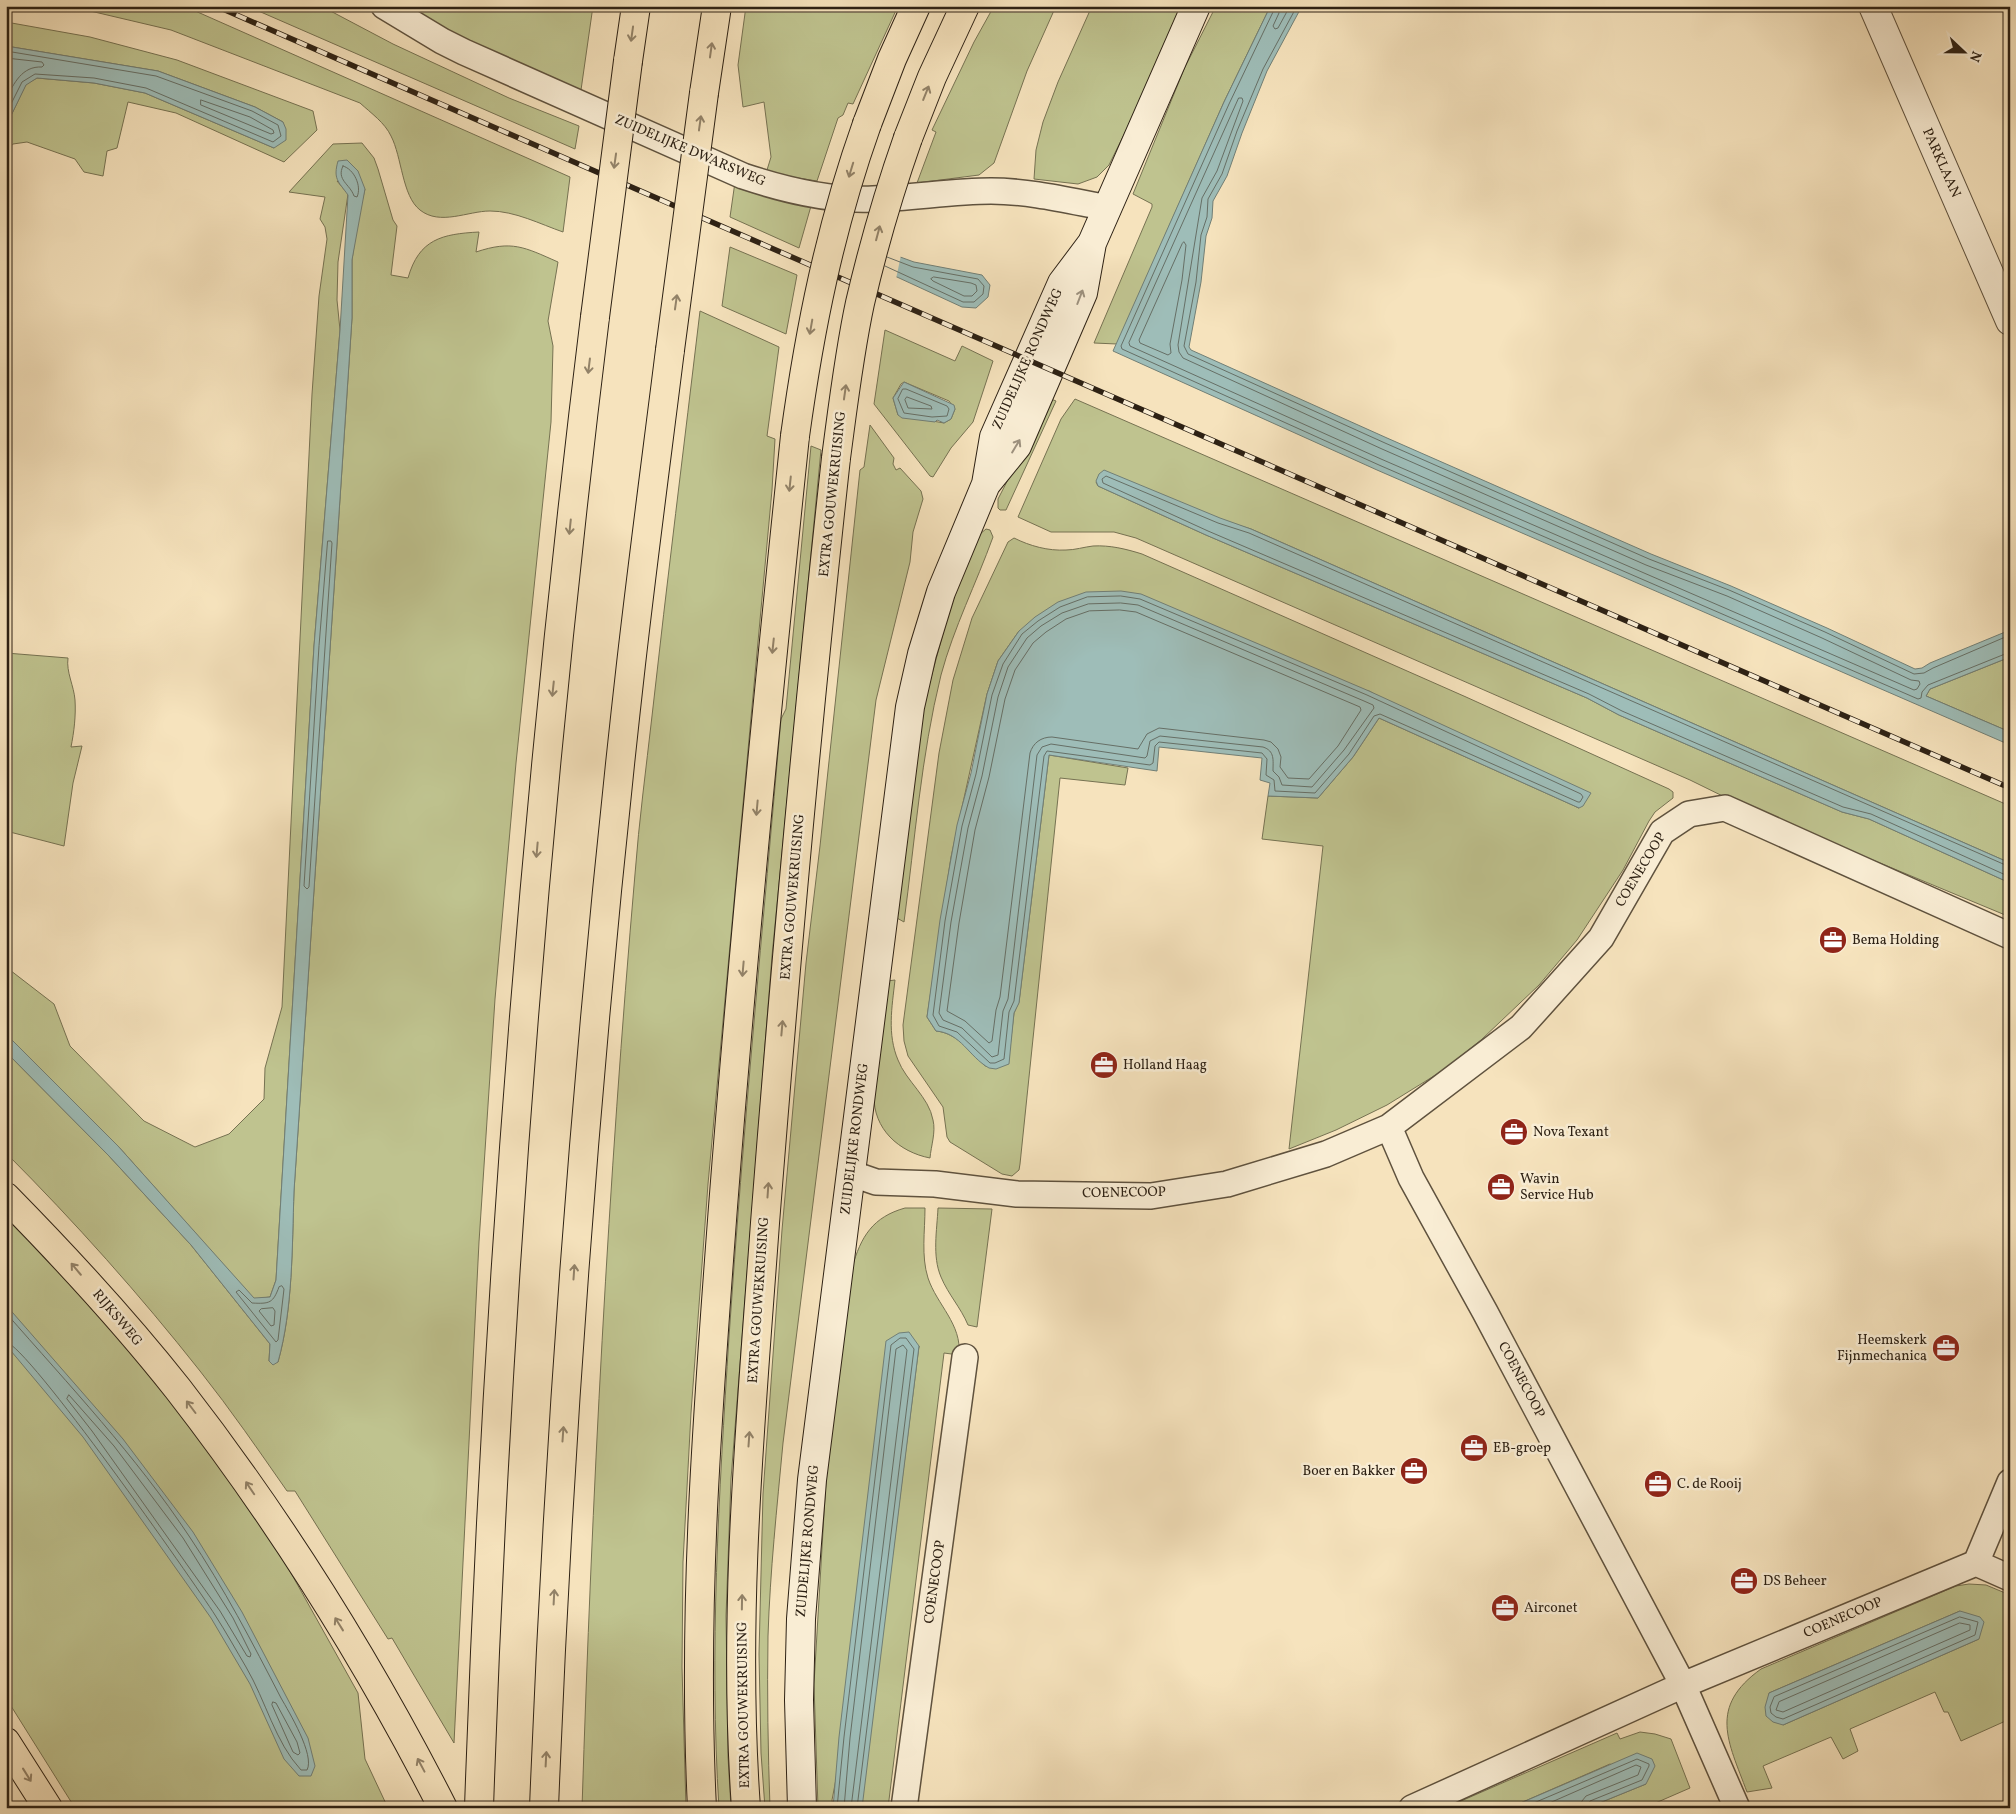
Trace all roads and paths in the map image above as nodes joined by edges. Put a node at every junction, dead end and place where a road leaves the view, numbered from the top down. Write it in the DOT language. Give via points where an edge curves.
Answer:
graph roads {
  1 [pos="384,6"];
  2 [pos="636,6"];
  3 [pos="717,6"];
  4 [pos="916,6"];
  5 [pos="965,6"];
  6 [pos="1196,6"];
  7 [pos="1873,6"];
  8 [pos="1108,208"];
  9 [pos="2010,321"];
  10 [pos="2010,936"];
  11 [pos="1389,1127"];
  12 [pos="850,1174"];
  13 [pos="6,1197"];
  14 [pos="965,1356"];
  15 [pos="2010,1482"];
  16 [pos="1976,1563"];
  17 [pos="2010,1578"];
  18 [pos="1683,1685"];
  19 [pos="6,1742"];
  20 [pos="479,1804"];
  21 [pos="48,1808"];
  22 [pos="443,1808"];
  23 [pos="544,1808"];
  24 [pos="702,1808"];
  25 [pos="746,1808"];
  26 [pos="802,1808"];
  27 [pos="904,1808"];
  28 [pos="1412,1808"];
  29 [pos="1737,1808"];
  1 -- 8 [label="street, ZUIDELIJKE DWARSWEG" via="478,59 743,176 776,186 856,199 1005,191"];
  2 -- 20 [label="main road, one-way, bridge" via="595,317 552,698 516,1102 496,1425"];
  23 -- 3 [label="main road, one-way, bridge" via="561,1470 579,1207 602,948 631,663"];
  4 -- 24 [label="main road, one-way, bridge" via="867,124 841,203 815,307 795,436 746,932 711,1364 698,1610"];
  25 -- 5 [label="main road, EXTRA GOUWEKRUISING, one-way, bridge" via="741,1692 742,1603 753,1384 794,884 836,458 860,303 884,208 932,77"];
  6 -- 8 [label="main road, ZUIDELIJKE RONDWEG"];
  7 -- 9 [label="main road, PARKLAAN"];
  8 -- 12 [label="main road, ZUIDELIJKE RONDWEG" via="1092,244 1082,293 1017,446 986,484 941,592 922,654 910,707"];
  10 -- 11 [label="street, COENECOOP" via="1725,808 1689,814 1662,832 1601,938 1521,1027"];
  11 -- 12 [label="street, COENECOOP" via="1326,1154 1227,1184 1151,1196 1017,1194 934,1184 876,1182"];
  11 -- 18 [label="street, COENECOOP" via="1411,1178"];
  12 -- 26 [label="main road, ZUIDELIJKE RONDWEG" via="805,1553 799,1700"];
  22 -- 13 [label="main road, RIJKSWEG, one-way" via="357,1653 294,1552 220,1446 177,1388 64,1256"];
  14 -- 27 [label="street, COENECOOP"];
  15 -- 16 [label="street"];
  16 -- 17 [label="street"];
  16 -- 18 [label="street, COENECOOP"];
  18 -- 28 [label="street, COENECOOP"];
  18 -- 29 [label="street, COENECOOP"];
  19 -- 21 [label="main road, one-way"];
}
